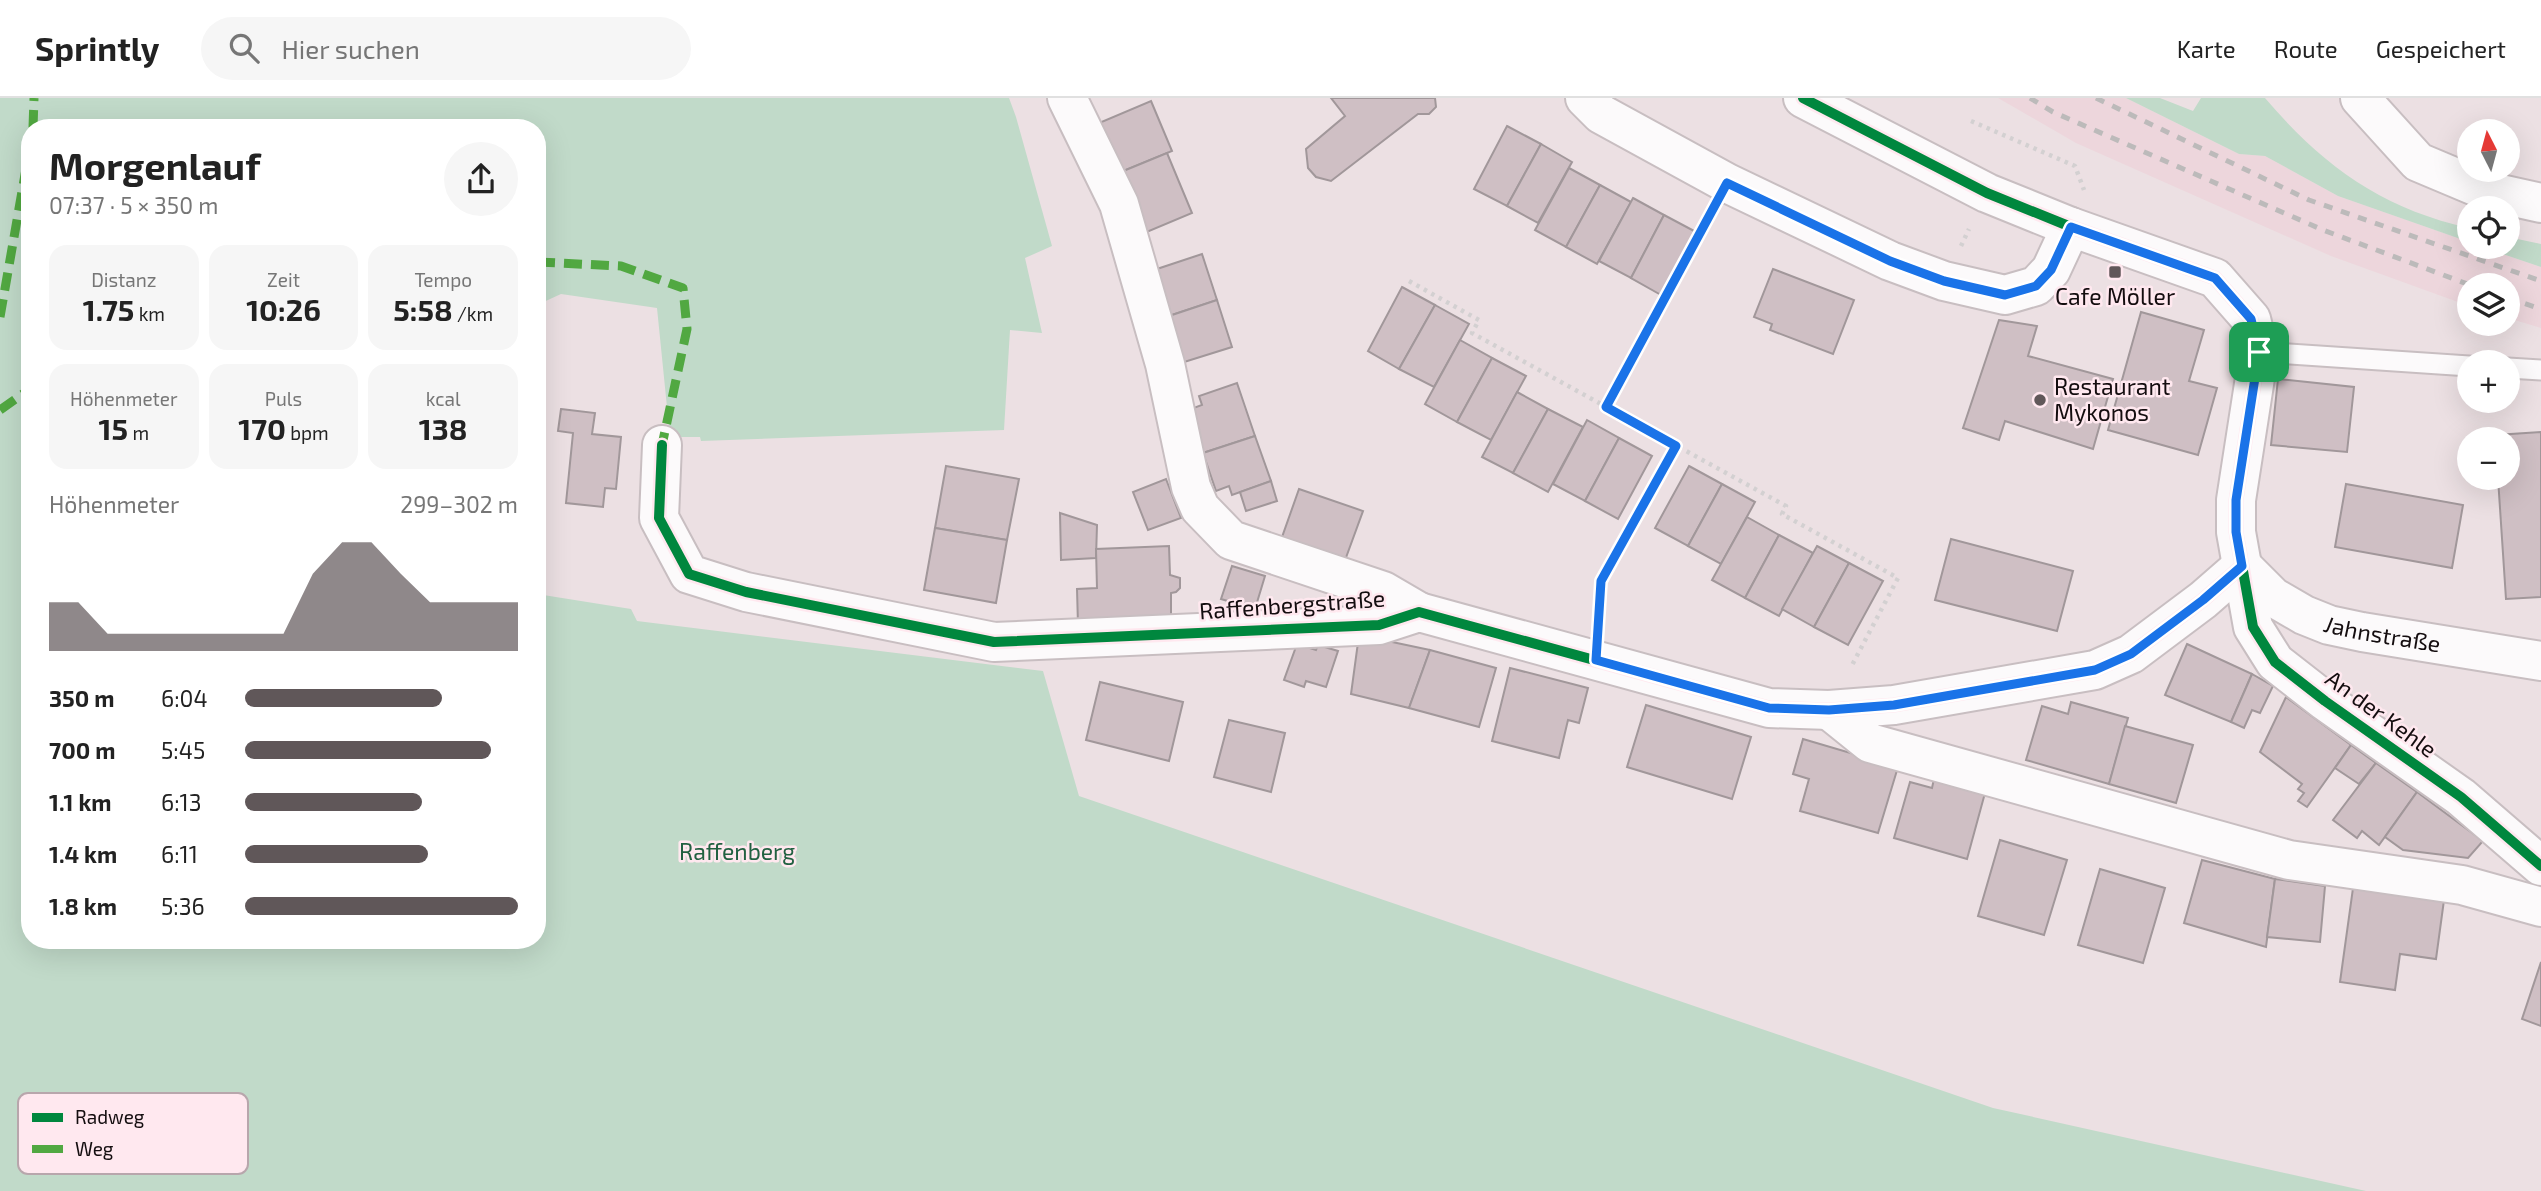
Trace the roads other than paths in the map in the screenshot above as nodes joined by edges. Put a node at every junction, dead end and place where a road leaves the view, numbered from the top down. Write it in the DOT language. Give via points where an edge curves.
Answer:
graph roads {
  1 [pos="1067,98"];
  2 [pos="1585,98"];
  3 [pos="1802,98"];
  4 [pos="2360,98"];
  5 [pos="2541,203"];
  6 [pos="2071,227"];
  7 [pos="2259,352"];
  8 [pos="2457,365"];
  9 [pos="2520,369"];
  10 [pos="2541,370"];
  11 [pos="662,445"];
  12 [pos="2242,566"];
  13 [pos="1419,612"];
  14 [pos="2541,661"];
  15 [pos="1829,710"];
  16 [pos="2541,866"];
  17 [pos="2541,906"];
  1 -- 13 [label="street, Raffenbergstraße" via="1119,204 1200,508 1231,541 1382,591"];
  2 -- 6 [label="street" via="1601,114 1727,183 1890,261 1944,281 2005,295 2036,286 2051,270"];
  3 -- 6 [label="street" via="1987,193"];
  4 -- 5 [label="street" via="2417,162 2487,191"];
  6 -- 7 [label="street" via="2215,278 2251,319"];
  7 -- 8 [label="lane"];
  7 -- 12 [label="street, An der Kehle" via="2236,500"];
  9 -- 10 [label="lane"];
  11 -- 13 [label="street, Raffenbergstraße" via="659,518 689,574 746,592 994,642 1379,625"];
  12 -- 14 [label="street, Jahnstraße" via="2273,597 2329,625"];
  12 -- 15 [label="street, Raffenbergstraße" via="2131,654 2095,670 1894,705"];
  12 -- 16 [label="street, An der Kehle" via="2253,627 2275,662 2462,797"];
  13 -- 15 [label="street, Raffenbergstraße" via="1769,708"];
  15 -- 17 [label="street" via="1870,743 2289,860 2462,885"];
}
